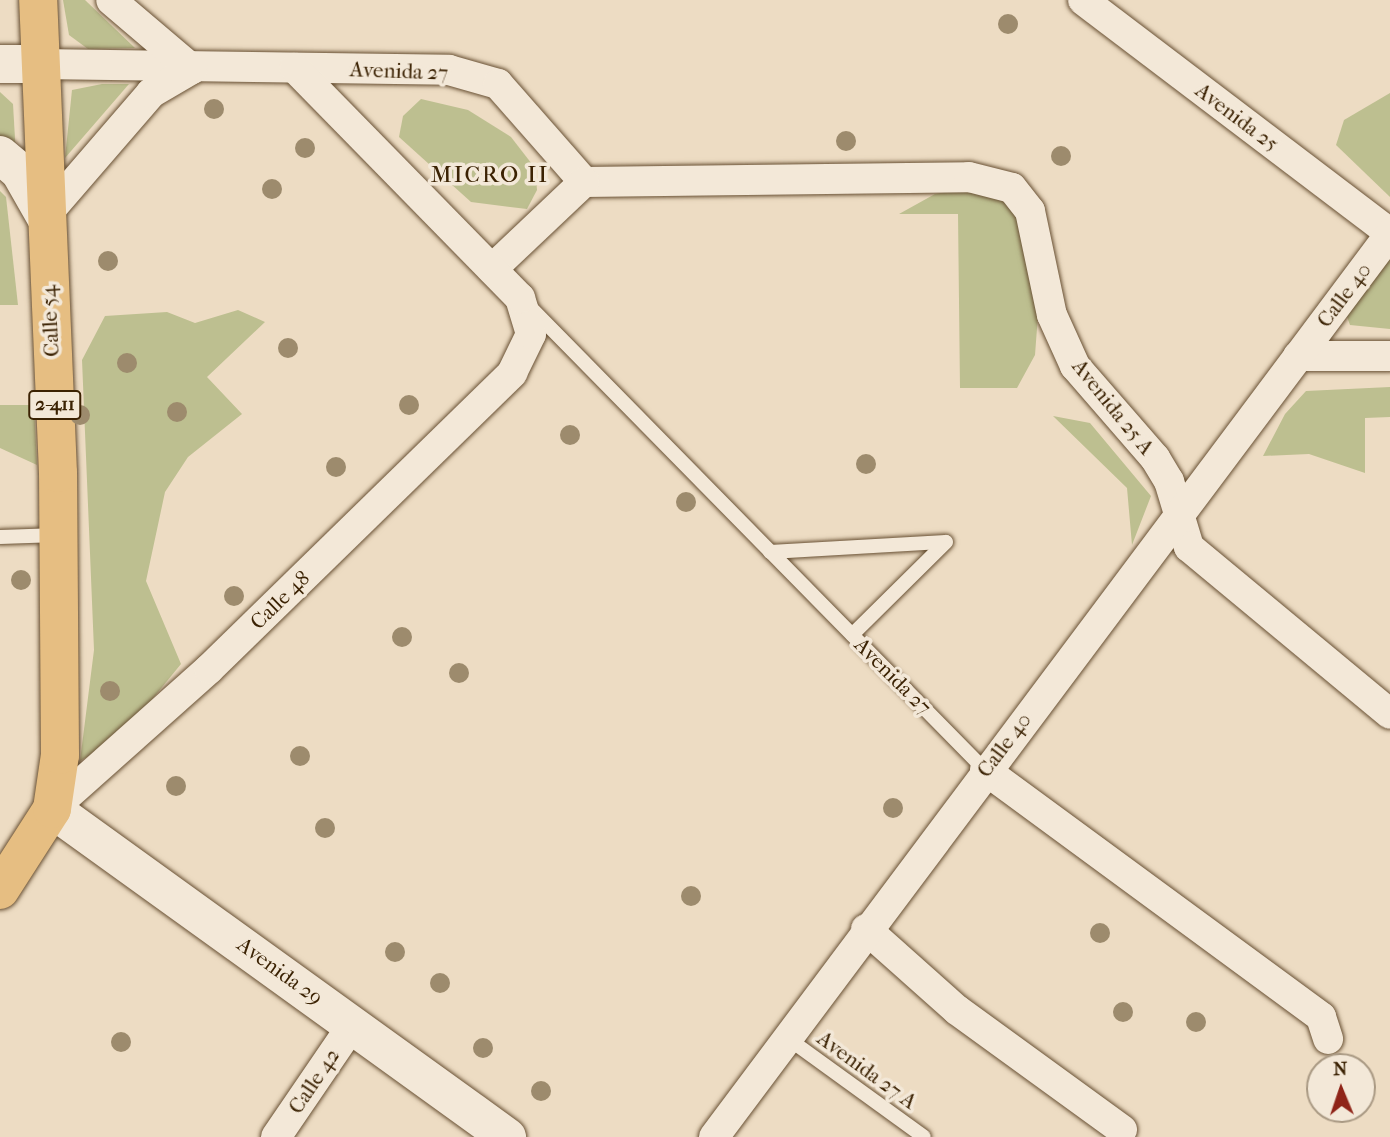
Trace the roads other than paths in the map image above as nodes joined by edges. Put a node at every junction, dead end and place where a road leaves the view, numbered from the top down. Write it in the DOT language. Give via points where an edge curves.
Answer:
graph roads {
  1 [pos="38,0"];
  2 [pos="111,0"];
  3 [pos="1083,0"];
  4 [pos="0,64"];
  5 [pos="39,64"];
  6 [pos="295,68"];
  7 [pos="192,69"];
  8 [pos="0,155"];
  9 [pos="584,182"];
  10 [pos="45,216"];
  11 [pos="1390,234"];
  12 [pos="492,269"];
  13 [pos="520,298"];
  14 [pos="1298,356"];
  15 [pos="1390,356"];
  16 [pos="1176,517"];
  17 [pos="59,535"];
  18 [pos="0,537"];
  19 [pos="770,552"];
  20 [pos="852,635"];
  21 [pos="1390,714"];
  22 [pos="985,770"];
  23 [pos="52,808"];
  24 [pos="0,862"];
  25 [pos="0,890"];
  26 [pos="866,929"];
  27 [pos="353,1024"];
  28 [pos="785,1036"];
  29 [pos="1328,1039"];
  30 [pos="1122,1130"];
  31 [pos="275,1137"];
  32 [pos="507,1137"];
  33 [pos="713,1137"];
  34 [pos="924,1137"];
  1 -- 5 [label="main road, Calle 54 / 2-411"];
  2 -- 7 [label="street"];
  3 -- 11 [label="street, Avenida 25"];
  4 -- 5 [label="main road, Avenida 27"];
  5 -- 7 [label="street, Avenida 27"];
  5 -- 10 [label="main road, Calle 54 / 2-411"];
  6 -- 7 [label="street, Avenida 27"];
  6 -- 9 [label="street, Avenida 27" via="449,70 498,84"];
  6 -- 12 [label="street, Avenida 27"];
  7 -- 10 [label="street, Avenida 27" via="151,93"];
  8 -- 10 [label="main road" via="20,172"];
  9 -- 12 [label="street"];
  9 -- 16 [label="street, Avenida 25 A" via="969,177 1012,188 1030,211 1052,315 1076,366 1155,458 1169,481"];
  10 -- 17 [label="main road, Calle 54 / 2-411"];
  11 -- 14 [label="street, Calle 40"];
  12 -- 13 [label="street, Avenida 27"];
  13 -- 19 [label="lane, Avenida 27"];
  13 -- 23 [label="street, Calle 48" via="531,334 512,373 209,668"];
  14 -- 15 [label="street, Calle 40"];
  14 -- 16 [label="street, Calle 40"];
  16 -- 21 [label="street, Avenida 25 A" via="1189,547 1207,566"];
  16 -- 22 [label="street, Calle 40"];
  17 -- 18 [label="lane"];
  17 -- 23 [label="main road, Calle 54 / 2-411" via="62,713"];
  19 -- 20 [label="lane, Avenida 27"];
  19 -- 20 [label="lane" via="946,542"];
  20 -- 22 [label="lane, Avenida 27"];
  22 -- 26 [label="street, Calle 40"];
  22 -- 29 [label="street, Avenida 27" via="1321,1017"];
  23 -- 24 [label="main road"];
  23 -- 25 [label="main road, Calle 48"];
  23 -- 27 [label="main road, Avenida 29"];
  26 -- 28 [label="street, Calle 40"];
  26 -- 30 [label="street" via="957,1010"];
  27 -- 31 [label="street, Calle 42"];
  27 -- 32 [label="main road, Avenida 29"];
  28 -- 33 [label="street, Calle 40"];
  28 -- 34 [label="lane, Avenida 27 A"];
}
